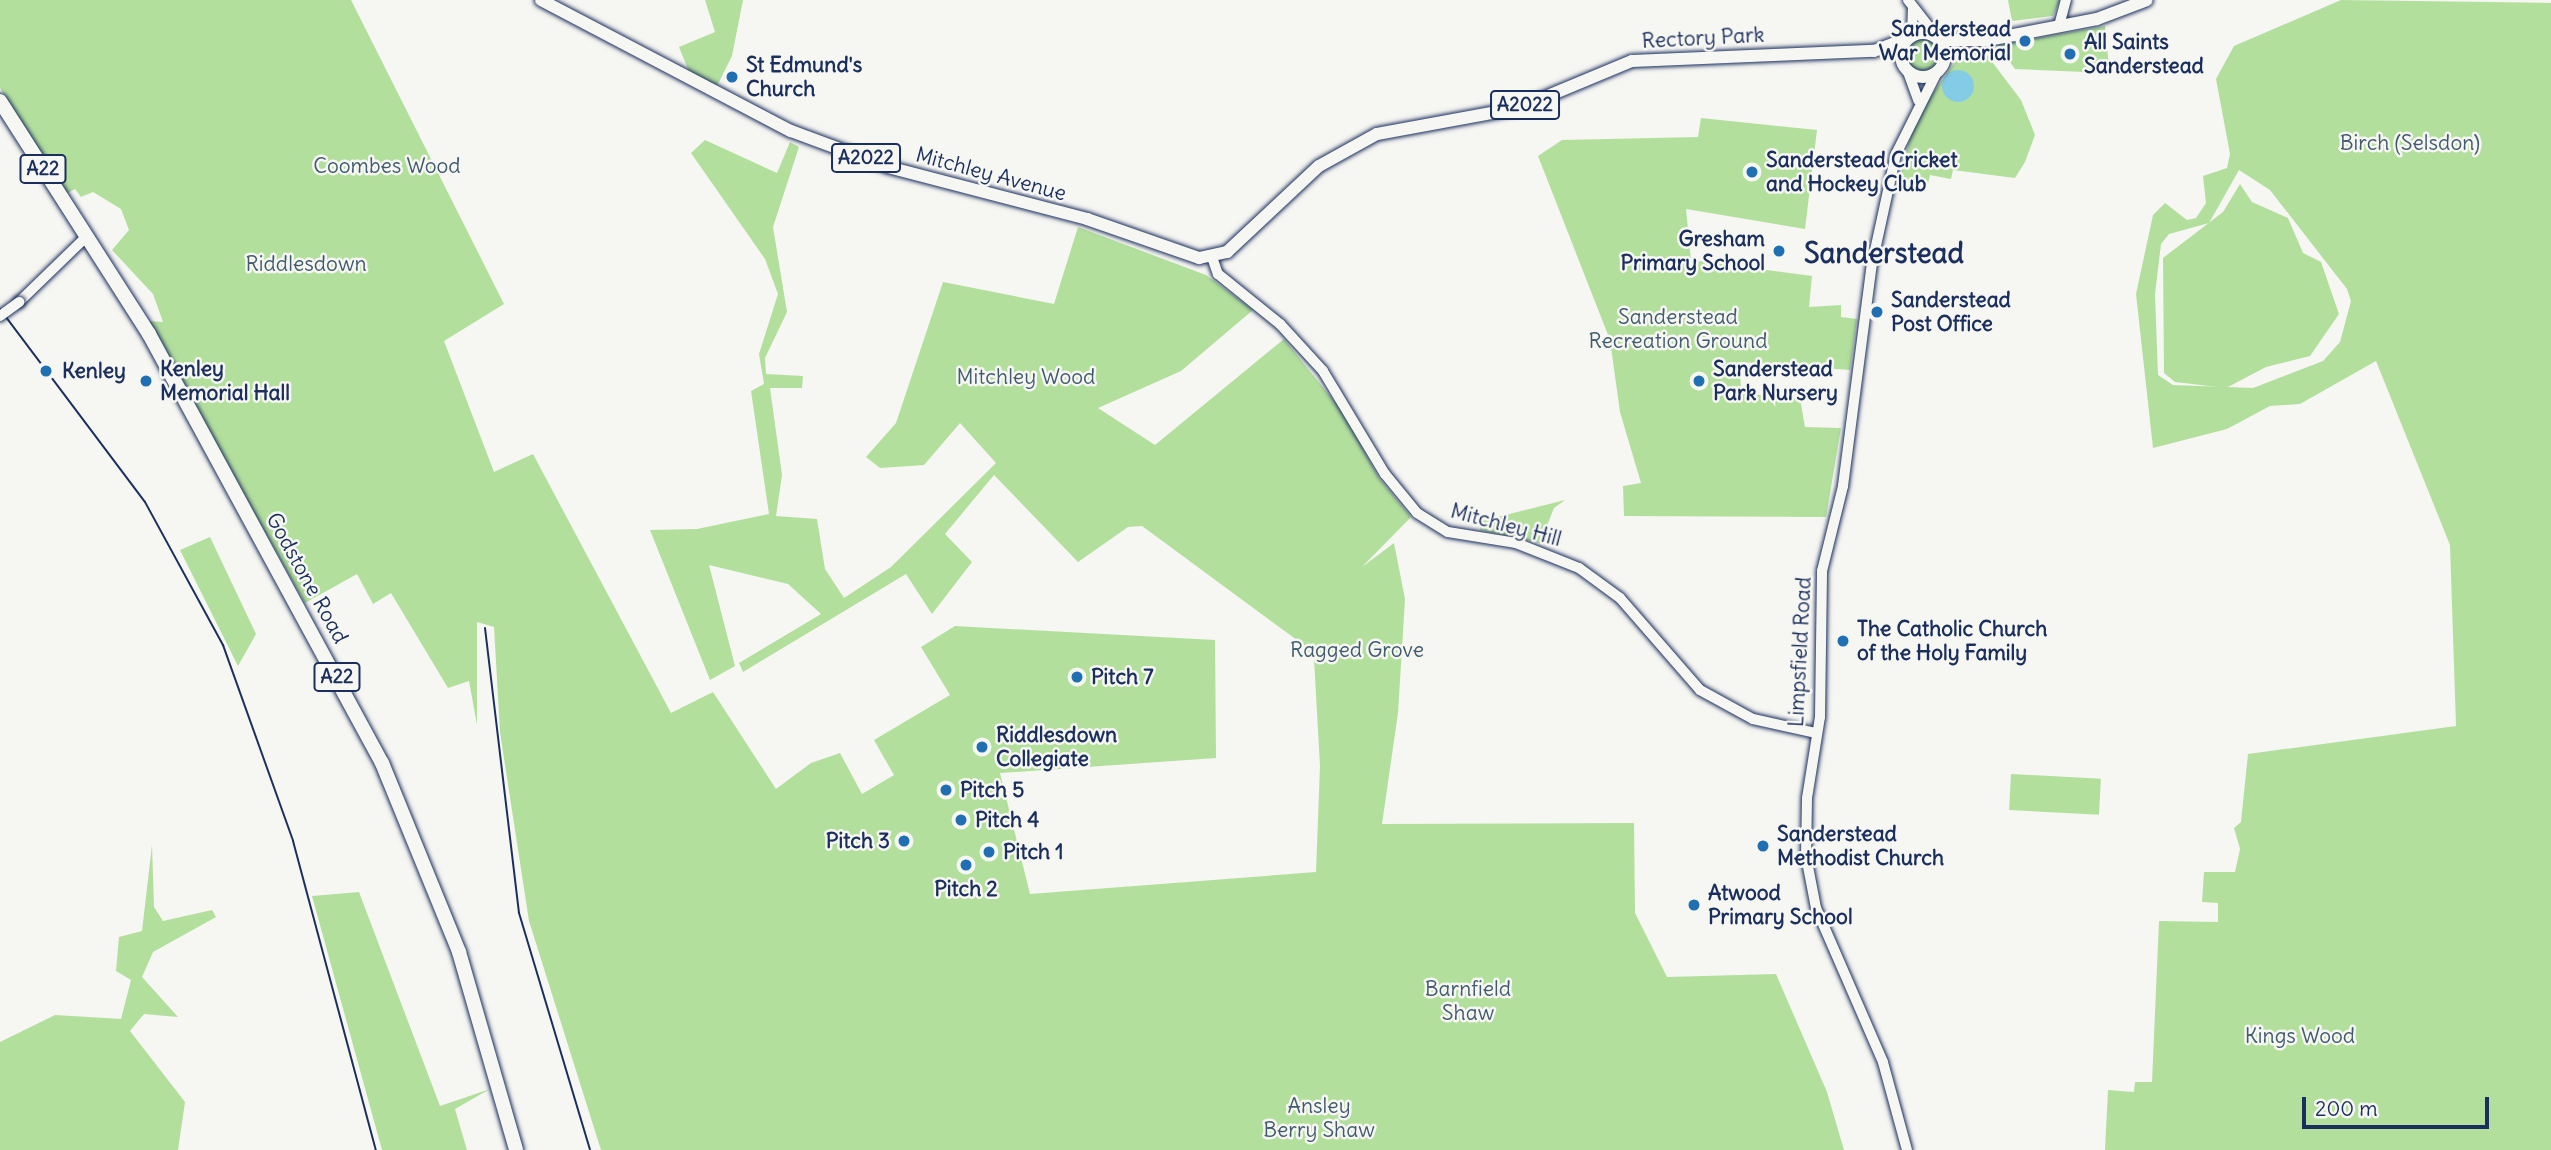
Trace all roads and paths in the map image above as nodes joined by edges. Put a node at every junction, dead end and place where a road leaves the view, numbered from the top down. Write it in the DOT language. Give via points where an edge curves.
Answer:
graph roads {
  1 [pos="541,0"];
  2 [pos="2066,0"];
  3 [pos="2147,0"];
  4 [pos="1910,2"];
  5 [pos="2060,22"];
  6 [pos="1910,37"];
  7 [pos="1938,38"];
  8 [pos="1978,41"];
  9 [pos="1874,51"];
  10 [pos="1938,70"];
  11 [pos="1907,71"];
  12 [pos="0,101"];
  13 [pos="1917,106"];
  14 [pos="86,237"];
  15 [pos="1212,257"];
  16 [pos="0,316"];
  17 [pos="1816,733"];
  18 [pos="516,1150"];
  19 [pos="1907,1150"];
  1 -- 15 [label="main road, Mitchley Avenue / A2022" via="672,74 791,131 966,190 1087,219 1183,255"];
  2 -- 5 [label="main road"];
  3 -- 5 [label="main road" via="2096,19"];
  4 -- 6 [label="main road"];
  4 -- 7 [label="main road"];
  5 -- 8 [label="main road"];
  6 -- 7 [label="main road"];
  6 -- 9 [label="main road, Rectory Park / A2022"];
  6 -- 11 [label="main road" via="1901,54"];
  7 -- 8 [label="main road"];
  7 -- 10 [label="main road"];
  8 -- 10 [label="main road" via="1957,50"];
  9 -- 11 [label="main road"];
  9 -- 15 [label="main road, Rectory Park / A2022" via="1632,61 1518,108 1377,134 1319,166 1246,238"];
  10 -- 11 [label="main road" via="1924,78"];
  10 -- 13 [label="main road, Limpsfield Road"];
  11 -- 13 [label="main road" via="1919,89"];
  12 -- 14 [label="highway, Godstone Road / A22"];
  13 -- 17 [label="main road, Limpsfield Road" via="1888,188 1843,486 1822,571"];
  14 -- 16 [label="main road, bridge"];
  14 -- 18 [label="highway, Godstone Road / A22" via="155,345 382,763 459,951"];
  15 -- 17 [label="main road, Mitchley Hill" via="1218,274 1280,324 1323,371 1385,474 1418,513 1448,532 1516,543 1579,568 1620,598 1700,690 1753,719"];
  17 -- 19 [label="main road, Limpsfield Road" via="1807,798 1809,875 1825,933 1883,1062"];
}
